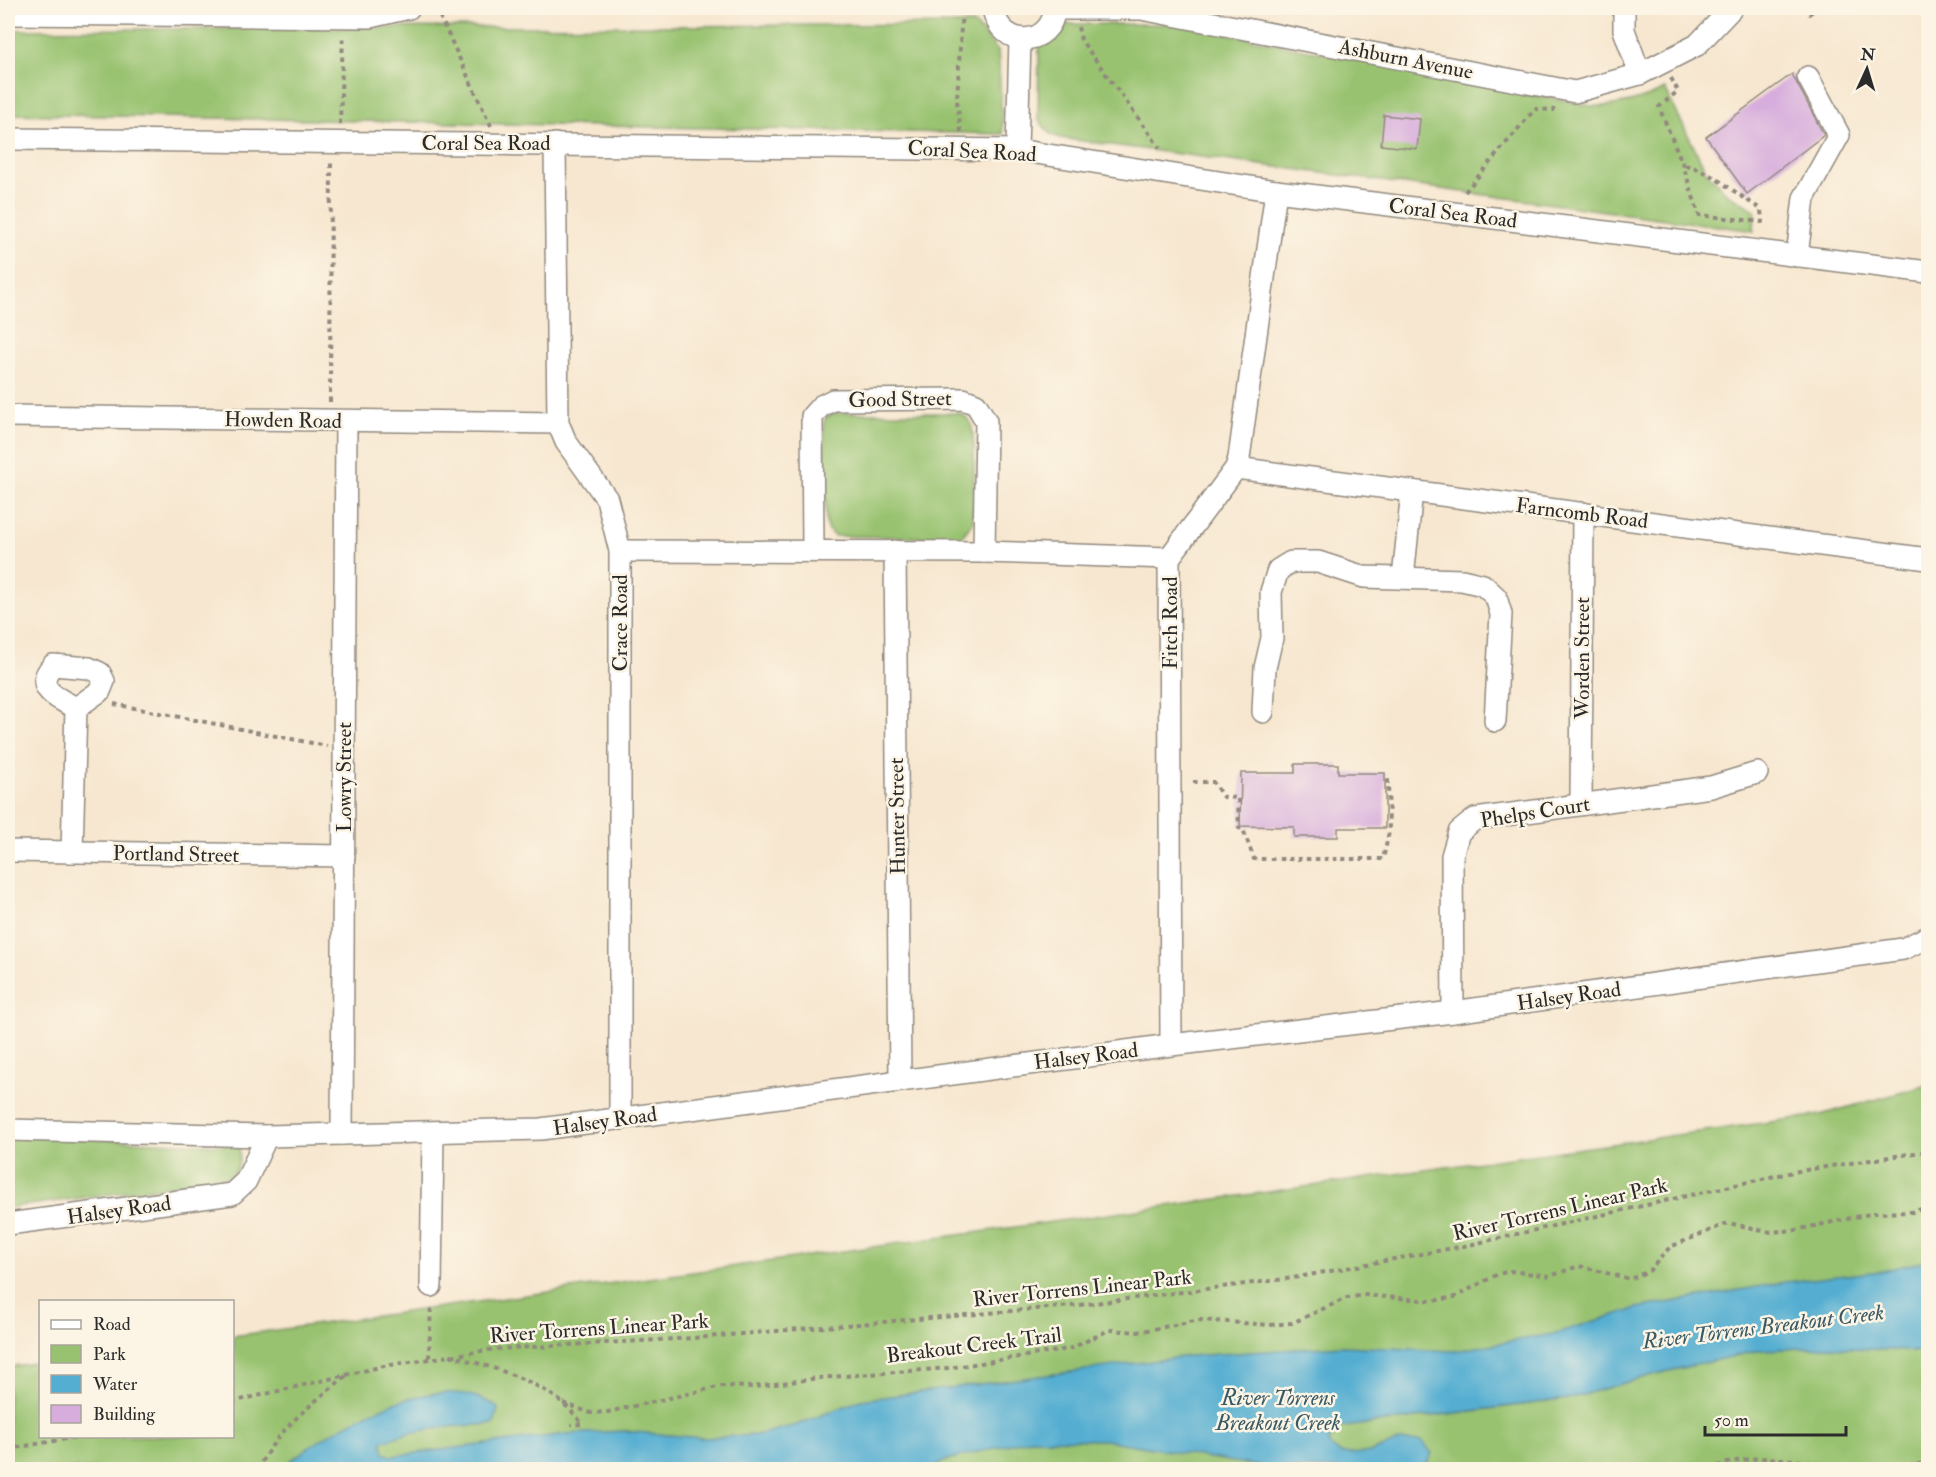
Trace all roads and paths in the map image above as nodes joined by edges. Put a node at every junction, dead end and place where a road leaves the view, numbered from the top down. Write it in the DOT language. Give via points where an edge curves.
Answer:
graph roads {
  1 [pos="409,8"];
  2 [pos="435,8"];
  3 [pos="962,8"];
  4 [pos="993,8"];
  5 [pos="1055,8"];
  6 [pos="1624,8"];
  7 [pos="1732,8"];
  8 [pos="1802,8"];
  9 [pos="1817,8"];
  10 [pos="8,14"];
  11 [pos="344,16"];
  12 [pos="1077,24"];
  13 [pos="1020,39"];
  14 [pos="1662,63"];
  15 [pos="1640,74"];
  16 [pos="1808,76"];
  17 [pos="1564,110"];
  18 [pos="8,139"];
  19 [pos="335,142"];
  20 [pos="499,143"];
  21 [pos="555,144"];
  22 [pos="1160,147"];
  23 [pos="964,148"];
  24 [pos="1017,150"];
  25 [pos="1683,165"];
  26 [pos="1276,191"];
  27 [pos="1465,192"];
  28 [pos="1797,256"];
  29 [pos="1929,272"];
  30 [pos="8,416"];
  31 [pos="338,421"];
  32 [pos="558,423"];
  33 [pos="1236,468"];
  34 [pos="1412,491"];
  35 [pos="1583,513"];
  36 [pos="813,550"];
  37 [pos="620,551"];
  38 [pos="895,551"];
  39 [pos="984,552"];
  40 [pos="1169,558"];
  41 [pos="1929,559"];
  42 [pos="1403,578"];
  43 [pos="100,691"];
  44 [pos="76,708"];
  45 [pos="1263,712"];
  46 [pos="1495,721"];
  47 [pos="344,749"];
  48 [pos="1757,773"];
  49 [pos="1388,778"];
  50 [pos="1193,782"];
  51 [pos="1581,804"];
  52 [pos="8,851"];
  53 [pos="72,852"];
  54 [pos="344,856"];
  55 [pos="1929,937"];
  56 [pos="1929,945"];
  57 [pos="1903,949"];
  58 [pos="1453,1012"];
  59 [pos="1171,1045"];
  60 [pos="900,1080"];
  61 [pos="620,1119"];
  62 [pos="8,1130"];
  63 [pos="433,1132"];
  64 [pos="342,1134"];
  65 [pos="267,1136"];
  66 [pos="1929,1151"];
  67 [pos="1929,1207"];
  68 [pos="8,1224"];
  69 [pos="431,1286"];
  70 [pos="448,1355"];
  71 [pos="429,1358"];
  72 [pos="349,1373"];
  73 [pos="234,1402"];
  74 [pos="563,1403"];
  75 [pos="571,1425"];
  76 [pos="77,1438"];
  77 [pos="8,1449"];
  78 [pos="1929,1463"];
  79 [pos="257,1470"];
  80 [pos="1709,1470"];
  81 [pos="1863,1470"];
  1 -- 11 [label="street" via="370,17"];
  2 -- 20 [label="path"];
  3 -- 23 [label="path" via="957,101"];
  4 -- 13 [label="street" via="1001,29"];
  5 -- 13 [label="street" via="1046,31 1034,38"];
  5 -- 15 [label="street, Ashburn Avenue" via="1141,9 1575,92"];
  6 -- 15 [label="street" via="1624,30"];
  7 -- 14 [label="street, Ashburn Avenue" via="1697,45"];
  8 -- 9 [label="path" via="1809,14"];
  10 -- 11 [label="street"];
  11 -- 19 [label="path"];
  12 -- 22 [label="path" via="1081,40"];
  13 -- 24 [label="street"];
  14 -- 15 [label="street, Ashburn Avenue"];
  14 -- 25 [label="path" via="1678,91 1659,107"];
  16 -- 28 [label="street" via="1839,135 1804,198"];
  17 -- 27 [label="path" via="1535,109"];
  18 -- 19 [label="street, Coral Sea Road"];
  19 -- 20 [label="street, Coral Sea Road"];
  19 -- 31 [label="path"];
  20 -- 21 [label="street, Coral Sea Road"];
  21 -- 23 [label="street, Coral Sea Road"];
  21 -- 32 [label="street, Crace Road"];
  23 -- 24 [label="street, Coral Sea Road"];
  24 -- 26 [label="street, Coral Sea Road"];
  25 -- 25 [label="path" via="1707,171 1761,209 1762,222 1699,214"];
  26 -- 28 [label="street, Coral Sea Road"];
  26 -- 33 [label="street, Fitch Road" via="1242,449"];
  28 -- 29 [label="street, Coral Sea Road"];
  30 -- 31 [label="street, Howden Road"];
  31 -- 32 [label="street, Howden Road"];
  31 -- 47 [label="street, Lowry Street"];
  32 -- 37 [label="street, Crace Road" via="566,442 607,499"];
  33 -- 34 [label="street, Farncomb Road"];
  33 -- 40 [label="street, Fitch Road"];
  34 -- 35 [label="street, Farncomb Road"];
  34 -- 42 [label="street"];
  35 -- 41 [label="street, Farncomb Road"];
  35 -- 51 [label="street, Worden Street"];
  36 -- 37 [label="street"];
  36 -- 38 [label="street"];
  36 -- 39 [label="street, Good Street" via="812,416 816,409 833,400 963,399 976,404 986,421"];
  37 -- 61 [label="street, Crace Road"];
  38 -- 39 [label="street"];
  38 -- 60 [label="street, Hunter Street"];
  39 -- 40 [label="street"];
  40 -- 59 [label="street, Fitch Road"];
  42 -- 45 [label="street" via="1364,577 1318,562 1291,562 1278,570 1271,592 1272,638 1265,668"];
  42 -- 46 [label="street" via="1462,580 1483,585 1496,597 1501,614"];
  43 -- 44 [label="street"];
  43 -- 44 [label="street" via="104,681 100,673 89,668 53,665 46,673 45,684 52,696"];
  43 -- 47 [label="path" via="116,706"];
  44 -- 53 [label="street"];
  47 -- 54 [label="street, Lowry Street"];
  48 -- 51 [label="street, Phelps Court" via="1712,787"];
  49 -- 50 [label="path" via="1389,832 1383,859 1254,859 1243,829 1239,828 1238,798 1223,797 1213,782"];
  51 -- 58 [label="street, Phelps Court" via="1475,819 1459,831 1452,856"];
  52 -- 53 [label="street, Portland Street"];
  53 -- 54 [label="street, Portland Street"];
  54 -- 64 [label="street, Lowry Street"];
  55 -- 57 [label="street, Halsey Road"];
  56 -- 57 [label="street, Halsey Road"];
  57 -- 58 [label="street, Halsey Road"];
  58 -- 59 [label="street, Halsey Road"];
  59 -- 60 [label="street, Halsey Road"];
  60 -- 61 [label="street, Halsey Road"];
  61 -- 63 [label="street, Halsey Road" via="541,1130"];
  62 -- 65 [label="street, Halsey Road"];
  63 -- 64 [label="street, Halsey Road"];
  63 -- 69 [label="street"];
  64 -- 65 [label="street, Halsey Road"];
  65 -- 68 [label="street, Halsey Road" via="246,1181 232,1194"];
  66 -- 70 [label="path, River Torrens Linear Park" via="1793,1172 1464,1246 1293,1278 1060,1307"];
  67 -- 74 [label="path, Breakout Creek Trail" via="1912,1212 1874,1212 1771,1232 1728,1223 1670,1247 1648,1271 1630,1279 1579,1266 1550,1276 1511,1271 1455,1297 1433,1301 1385,1295 1347,1298 1292,1323 1200,1320 1138,1332 1109,1330 1057,1351 949,1368 754,1387 722,1386 608,1412 591,1413"];
  69 -- 71 [label="path"];
  70 -- 71 [label="path, River Torrens Linear Park"];
  70 -- 74 [label="path" via="522,1379"];
  71 -- 72 [label="path, River Torrens Linear Park"];
  72 -- 73 [label="path, River Torrens Linear Park"];
  72 -- 79 [label="path" via="289,1423"];
  74 -- 75 [label="path" via="582,1424"];
  76 -- 77 [label="path"];
  78 -- 81 [label="path"];
  80 -- 81 [label="path" via="1762,1458"];
}
